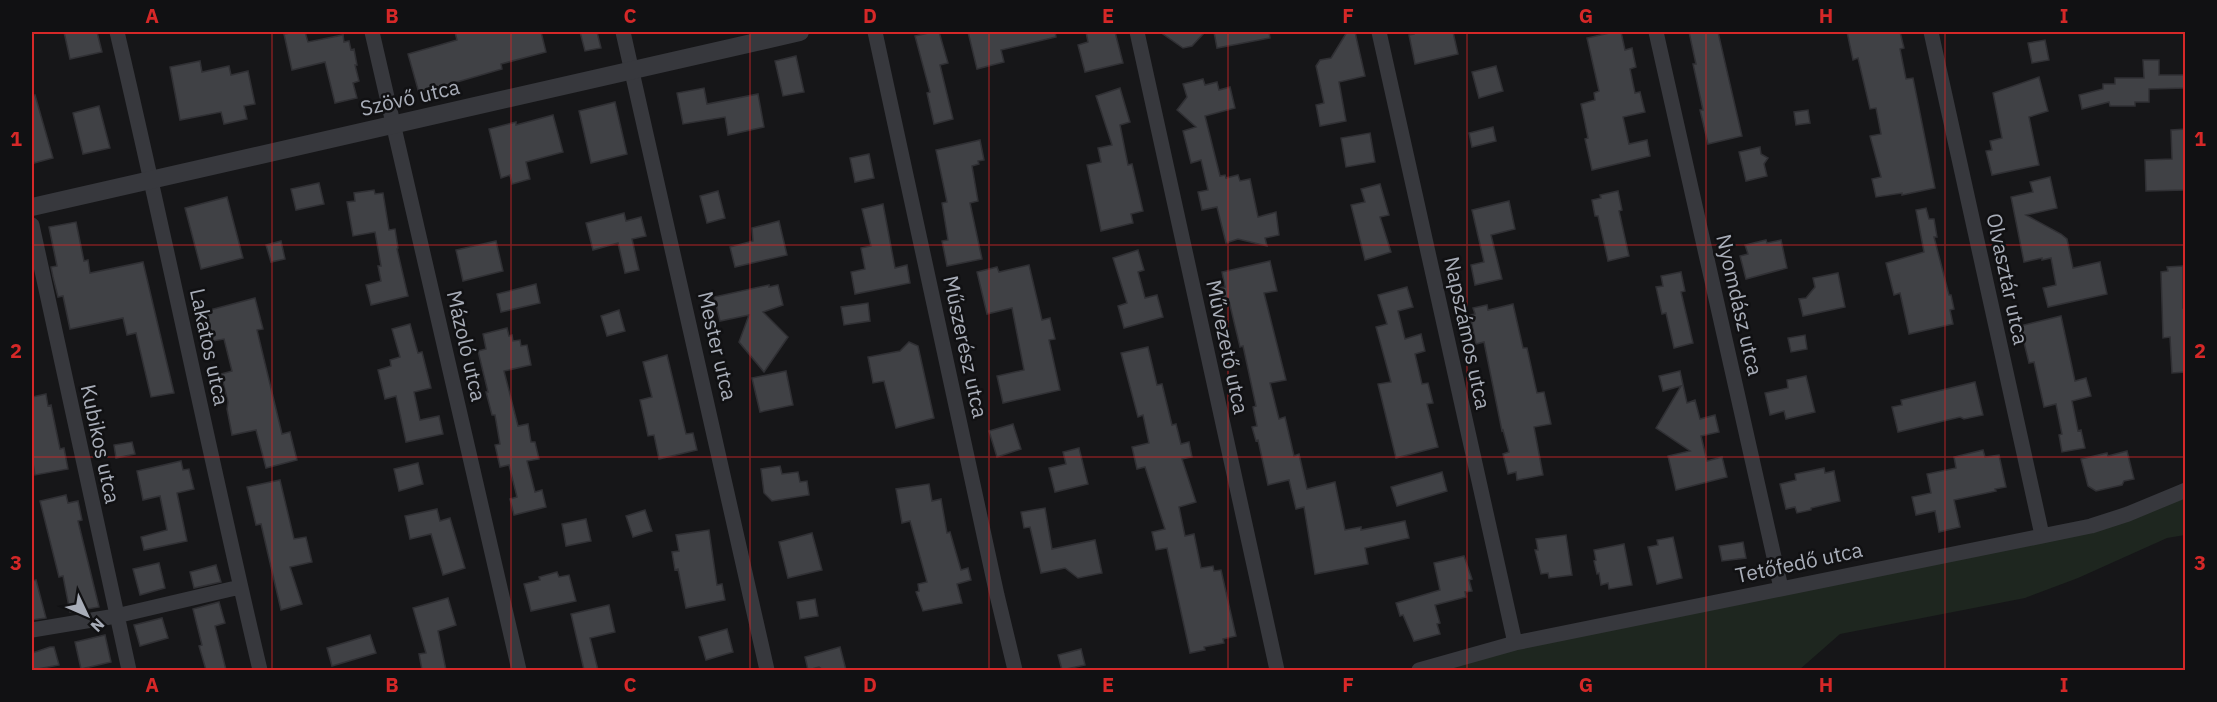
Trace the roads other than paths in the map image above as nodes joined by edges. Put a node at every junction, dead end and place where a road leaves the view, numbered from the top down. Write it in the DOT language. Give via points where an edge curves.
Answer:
graph roads {
  1 [pos="117,32"];
  2 [pos="372,32"];
  3 [pos="623,32"];
  4 [pos="800,32"];
  5 [pos="875,32"];
  6 [pos="1137,32"];
  7 [pos="1379,32"];
  8 [pos="1656,32"];
  9 [pos="1931,32"];
  10 [pos="631,69"];
  11 [pos="394,125"];
  12 [pos="152,181"];
  13 [pos="32,207"];
  14 [pos="32,225"];
  15 [pos="2186,490"];
  16 [pos="2042,535"];
  17 [pos="240,587"];
  18 [pos="1781,588"];
  19 [pos="116,616"];
  20 [pos="32,630"];
  21 [pos="1515,643"];
  22 [pos="129,670"];
  23 [pos="260,670"];
  24 [pos="519,670"];
  25 [pos="767,670"];
  26 [pos="1015,670"];
  27 [pos="1277,670"];
  28 [pos="1419,670"];
  1 -- 12 [label="street, Lakatos utca"];
  2 -- 11 [label="street, Mázoló utca"];
  3 -- 10 [label="street, Mester utca"];
  4 -- 10 [label="street, Szövő utca"];
  5 -- 26 [label="street, Műszerész utca"];
  6 -- 27 [label="street, Művezető utca"];
  7 -- 21 [label="street, Napszámos utca"];
  8 -- 18 [label="street, Nyomdász utca"];
  9 -- 16 [label="street, Olvasztár utca"];
  10 -- 11 [label="street, Szövő utca"];
  10 -- 25 [label="street, Mester utca"];
  11 -- 12 [label="street, Szövő utca"];
  11 -- 24 [label="street, Mázoló utca"];
  12 -- 13 [label="street, Szövő utca"];
  12 -- 17 [label="street, Lakatos utca"];
  14 -- 19 [label="street, Kubikos utca"];
  15 -- 16 [label="street, Tetőfedő utca" via="2091,526"];
  16 -- 18 [label="street, Tetőfedő utca"];
  17 -- 19 [label="street"];
  17 -- 23 [label="street, Lakatos utca"];
  18 -- 21 [label="street, Tetőfedő utca"];
  19 -- 20 [label="street"];
  19 -- 22 [label="street, Kubikos utca"];
  21 -- 28 [label="street, Tetőfedő utca"];
}
